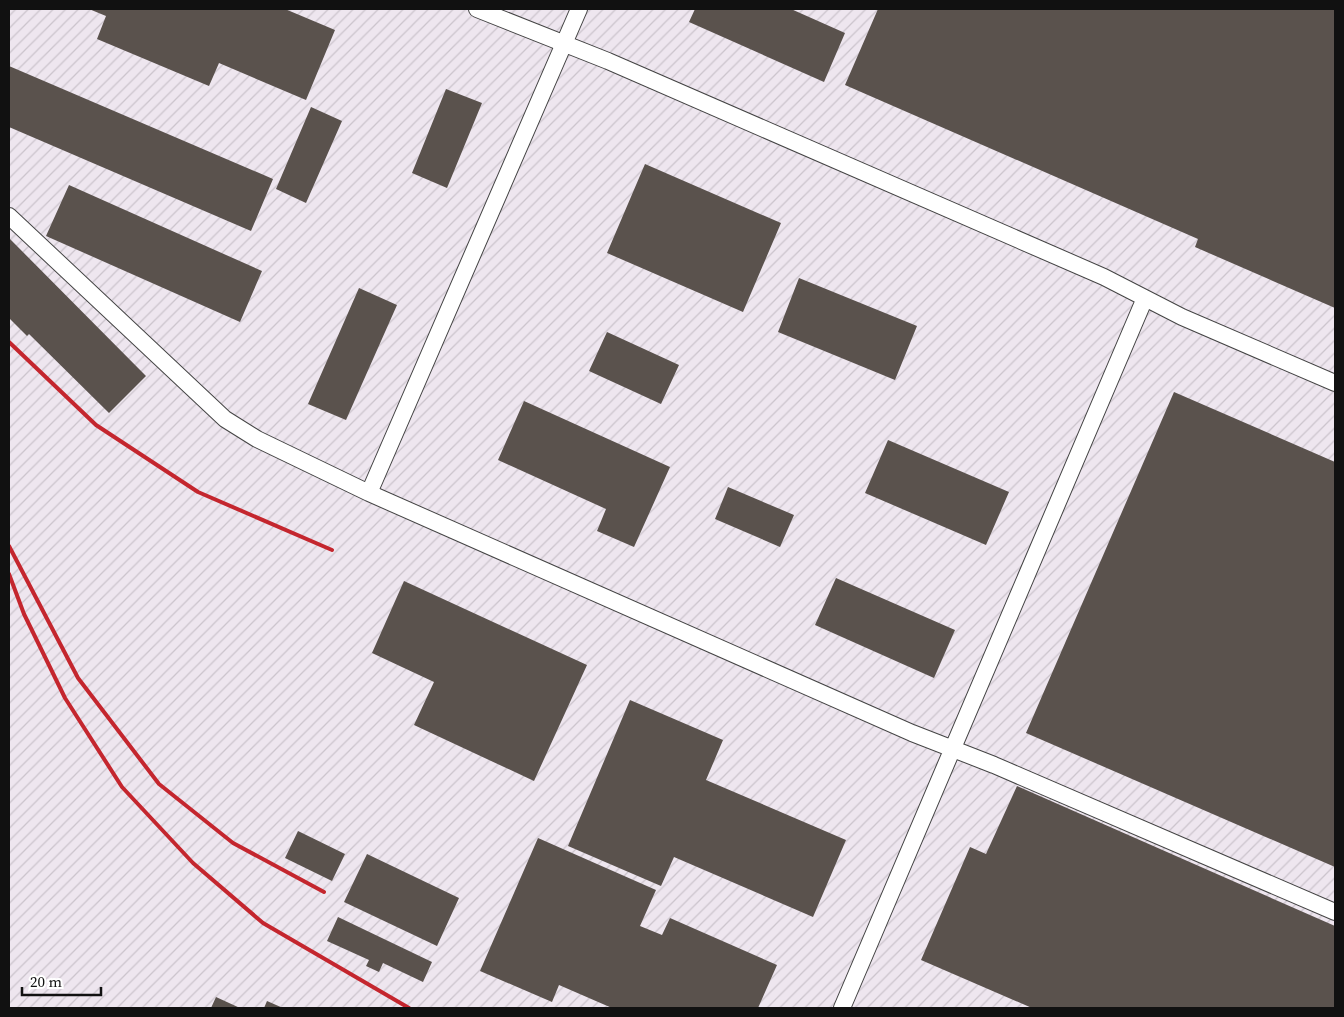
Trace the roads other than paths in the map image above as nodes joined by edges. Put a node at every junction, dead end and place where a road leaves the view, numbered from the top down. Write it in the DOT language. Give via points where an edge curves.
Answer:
graph roads {
  1 [pos="477,9"];
  2 [pos="579,9"];
  3 [pos="563,44"];
  4 [pos="9,216"];
  5 [pos="1145,298"];
  6 [pos="1335,383"];
  7 [pos="369,493"];
  8 [pos="952,748"];
  9 [pos="1335,912"];
  10 [pos="842,1008"];
  1 -- 3 [label="lane"];
  2 -- 3 [label="lane"];
  3 -- 5 [label="lane" via="1104,277"];
  3 -- 7 [label="lane"];
  4 -- 7 [label="lane" via="225,419 257,439"];
  5 -- 6 [label="lane"];
  5 -- 8 [label="lane"];
  7 -- 8 [label="lane"];
  8 -- 9 [label="lane"];
  8 -- 10 [label="lane"];
}
